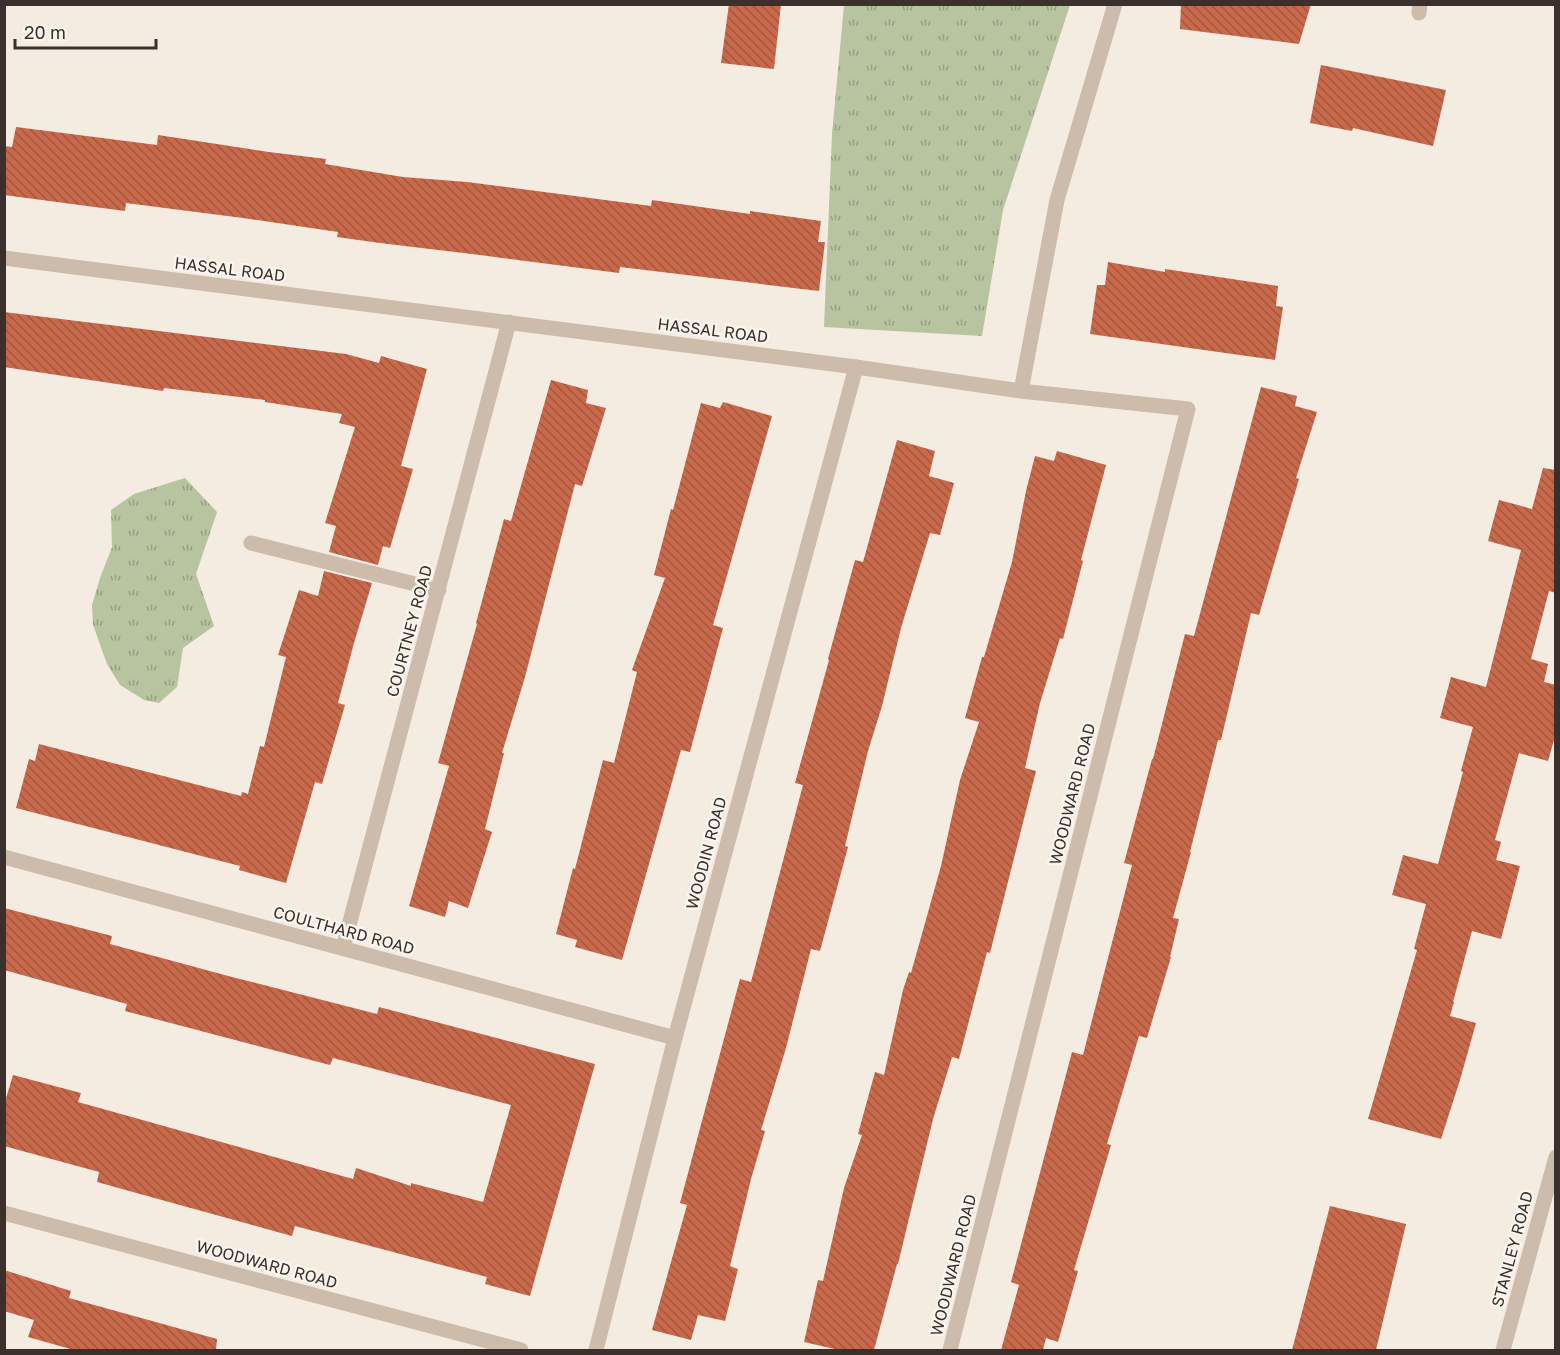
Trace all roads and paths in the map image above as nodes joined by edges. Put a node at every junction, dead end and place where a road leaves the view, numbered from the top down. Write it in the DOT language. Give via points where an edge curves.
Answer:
graph roads {
  1 [pos="1115,4"];
  2 [pos="4,258"];
  3 [pos="509,322"];
  4 [pos="856,366"];
  5 [pos="1021,391"];
  6 [pos="251,543"];
  7 [pos="439,590"];
  8 [pos="4,857"];
  9 [pos="343,948"];
  10 [pos="675,1038"];
  11 [pos="1556,1157"];
  12 [pos="4,1213"];
  13 [pos="521,1350"];
  14 [pos="596,1350"];
  15 [pos="950,1350"];
  16 [pos="1503,1350"];
  1 -- 5 [label="street" via="1057,200"];
  2 -- 3 [label="street, HASSAL ROAD"];
  3 -- 4 [label="street, HASSAL ROAD"];
  3 -- 7 [label="street, COURTNEY ROAD"];
  4 -- 5 [label="street, HASSAL ROAD"];
  4 -- 10 [label="street, WOODIN ROAD"];
  5 -- 15 [label="street, WOODWARD ROAD" via="1188,409"];
  6 -- 7 [label="street"];
  7 -- 9 [label="street, COURTNEY ROAD"];
  8 -- 9 [label="street, COULTHARD ROAD"];
  9 -- 10 [label="street, COULTHARD ROAD"];
  10 -- 14 [label="street, WOODIN ROAD"];
  11 -- 16 [label="street, STANLEY ROAD"];
  12 -- 13 [label="street, WOODWARD ROAD"];
}
